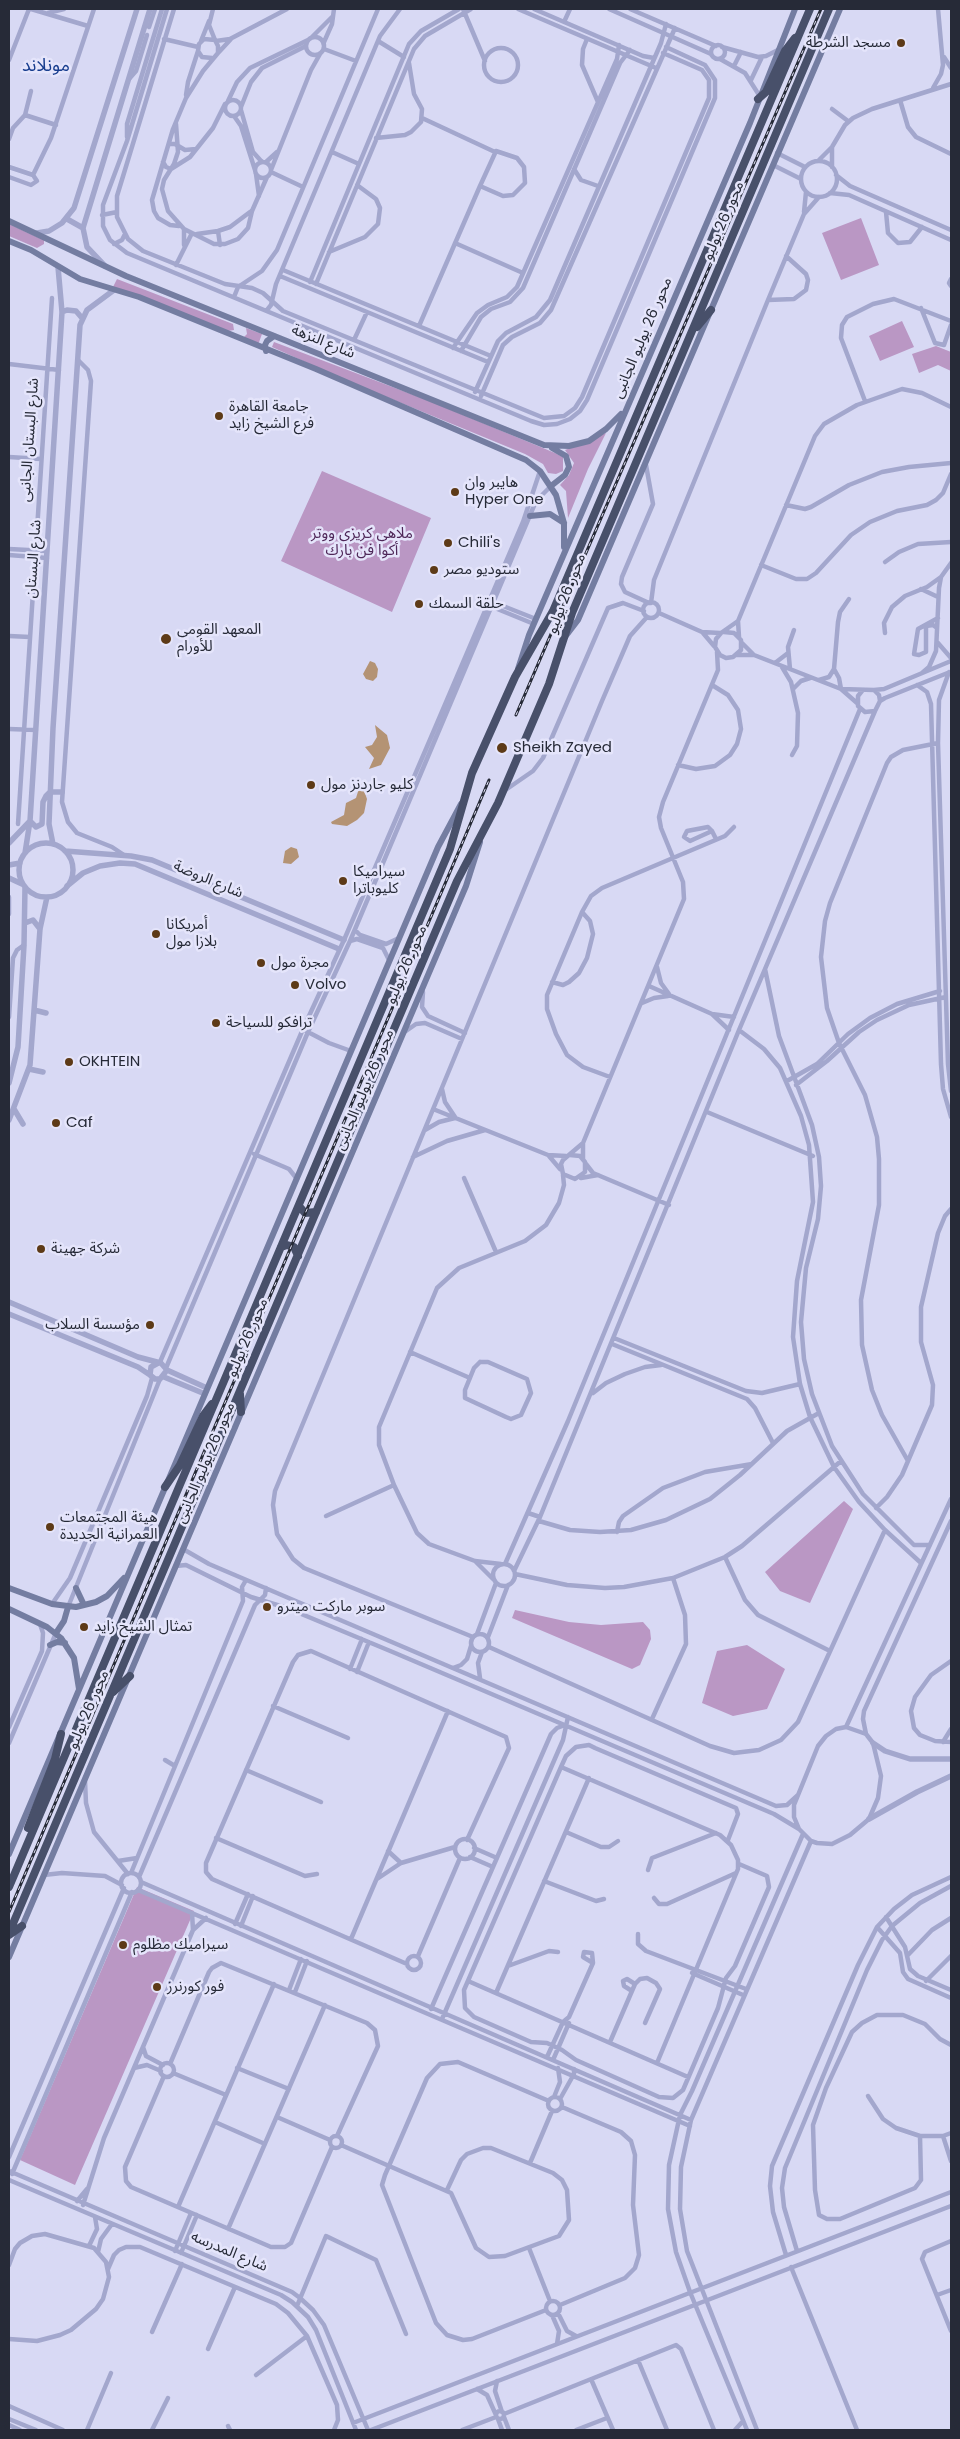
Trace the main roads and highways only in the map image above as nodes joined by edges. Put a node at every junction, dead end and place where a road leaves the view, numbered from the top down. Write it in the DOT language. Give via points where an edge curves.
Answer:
graph roads {
  1 [pos="795,9"];
  2 [pos="810,9"];
  3 [pos="829,9"];
  4 [pos="840,9"];
  5 [pos="799,35"];
  6 [pos="758,97"];
  7 [pos="9,221"];
  8 [pos="9,241"];
  9 [pos="711,310"];
  10 [pos="238,321"];
  11 [pos="691,335"];
  12 [pos="233,336"];
  13 [pos="274,336"];
  14 [pos="266,350"];
  15 [pos="624,411"];
  16 [pos="544,445"];
  17 [pos="552,486"];
  18 [pos="530,516"];
  19 [pos="564,523"];
  20 [pos="563,555"];
  21 [pos="564,638"];
  22 [pos="515,677"];
  23 [pos="462,803"];
  24 [pos="481,838"];
  25 [pos="299,1206"];
  26 [pos="316,1212"];
  27 [pos="281,1247"];
  28 [pos="298,1256"];
  29 [pos="240,1390"];
  30 [pos="216,1399"];
  31 [pos="241,1412"];
  32 [pos="165,1487"];
  33 [pos="131,1570"];
  34 [pos="9,1588"];
  35 [pos="76,1588"];
  36 [pos="84,1605"];
  37 [pos="68,1607"];
  38 [pos="9,1609"];
  39 [pos="56,1633"];
  40 [pos="65,1643"];
  41 [pos="50,1645"];
  42 [pos="130,1676"];
  43 [pos="80,1692"];
  44 [pos="110,1695"];
  45 [pos="61,1734"];
  46 [pos="10,1847"];
  47 [pos="25,1848"];
  48 [pos="9,1854"];
  49 [pos="9,1886"];
  50 [pos="22,1926"];
  51 [pos="9,1934"];
  52 [pos="9,1957"];
  1 -- 6 [label="main road, محور 26 يوليو الجانبى"];
  2 -- 5 [label="highway, محور 26 يوليو"];
  3 -- 11 [label="highway, محور 26 يوليو"];
  4 -- 9 [label="main road"];
  5 -- 6 [label="highway" via="788,47 766,92"];
  5 -- 22 [label="highway, محور 26 يوليو" via="555,605"];
  6 -- 15 [label="main road, محور 26 يوليو الجانبى"];
  7 -- 10 [label="main road, شارع النزهة" via="106,267"];
  8 -- 12 [label="main road, شارع النزهة" via="80,279 139,297"];
  9 -- 11 [label="highway"];
  9 -- 21 [label="main road" via="578,620"];
  10 -- 12 [label="main road" via="237,335"];
  10 -- 13 [label="main road, شارع النزهة"];
  11 -- 21 [label="highway, محور 26 يوليو"];
  12 -- 14 [label="main road, شارع النزهة"];
  13 -- 14 [label="main road" via="267,340"];
  13 -- 16 [label="main road, شارع النزهة"];
  14 -- 17 [label="main road, شارع النزهة" via="526,460"];
  15 -- 16 [label="main road, شارع النزهة" via="589,441 569,446"];
  15 -- 20 [label="main road, محور 26 يوليو الجانبى"];
  16 -- 17 [label="main road" via="564,453 569,463 565,475"];
  17 -- 19 [label="main road, شارع النزهة"];
  18 -- 19 [label="main road" via="550,514"];
  19 -- 20 [label="main road, شارع النزهة"];
  20 -- 22 [label="main road, محور 26 يوليو الجانبى"];
  21 -- 24 [label="highway, محور 26 يوليو" via="549,684"];
  22 -- 23 [label="highway, محور 26 يوليو"];
  23 -- 25 [label="highway, محور 26 يوليو" via="450,849"];
  23 -- 32 [label="main road, محور 26 يوليو الجانبى" via="440,842"];
  24 -- 26 [label="highway, محور 26 يوليو" via="458,881"];
  24 -- 31 [label="main road, محور 26 يوليو الجانبى" via="470,874"];
  25 -- 26 [label="highway" via="308,1214"];
  25 -- 27 [label="highway, محور 26 يوليو"];
  26 -- 28 [label="highway, محور 26 يوليو"];
  27 -- 28 [label="highway" via="294,1247"];
  27 -- 30 [label="highway, محور 26 يوليو"];
  28 -- 29 [label="highway, محور 26 يوليو"];
  29 -- 31 [label="highway"];
  29 -- 44 [label="highway, محور 26 يوليو"];
  30 -- 32 [label="highway" via="203,1416 183,1459"];
  30 -- 47 [label="highway, محور 26 يوليو"];
  31 -- 42 [label="main road, محور 26 يوليو الجانبى"];
  32 -- 33 [label="main road, محور 26 يوليو الجانبى"];
  33 -- 36 [label="main road" via="107,1596"];
  33 -- 43 [label="main road, محور 26 يوليو الجانبى"];
  34 -- 37 [label="main road"];
  35 -- 36 [label="main road"];
  36 -- 37 [label="main road"];
  37 -- 39 [label="main road"];
  38 -- 39 [label="main road"];
  39 -- 40 [label="main road"];
  40 -- 41 [label="main road"];
  40 -- 43 [label="main road" via="76,1666"];
  42 -- 44 [label="highway"];
  42 -- 50 [label="main road, محور 26 يوليو الجانبى"];
  43 -- 45 [label="main road, محور 26 يوليو الجانبى"];
  44 -- 51 [label="highway, محور 26 يوليو"];
  45 -- 46 [label="main road, محور 26 يوليو الجانبى"];
  45 -- 47 [label="highway" via="55,1759 27,1832"];
  46 -- 48 [label="main road, محور 26 يوليو الجانبى"];
  47 -- 49 [label="highway, محور 26 يوليو"];
  50 -- 51 [label="highway"];
  50 -- 52 [label="main road, محور 26 يوليو الجانبى"];
}
